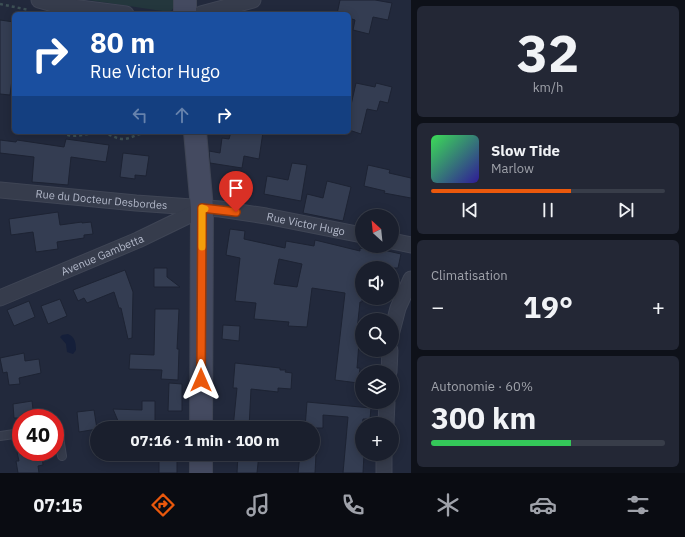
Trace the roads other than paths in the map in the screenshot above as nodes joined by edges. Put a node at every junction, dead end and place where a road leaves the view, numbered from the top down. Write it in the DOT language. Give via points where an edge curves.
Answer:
graph roads {
  1 [pos="39,0"];
  2 [pos="185,0"];
  3 [pos="252,0"];
  4 [pos="56,9"];
  5 [pos="98,12"];
  6 [pos="185,12"];
  7 [pos="209,12"];
  8 [pos="195,134"];
  9 [pos="0,190"];
  10 [pos="202,208"];
  11 [pos="355,234"];
  12 [pos="399,242"];
  13 [pos="411,245"];
  14 [pos="411,280"];
  15 [pos="0,298"];
  16 [pos="397,313"];
  17 [pos="201,421"];
  18 [pos="12,434"];
  19 [pos="0,436"];
  20 [pos="201,461"];
  21 [pos="384,461"];
  22 [pos="201,473"];
  23 [pos="384,473"];
  1 -- 4 [label="street"];
  2 -- 6 [label="street"];
  3 -- 7 [label="street"];
  4 -- 5 [label="street"];
  8 -- 10 [label="street"];
  9 -- 10 [label="street, Rue du Docteur Desbordes"];
  10 -- 11 [label="street, Rue Victor Hugo" via="266,216"];
  10 -- 15 [label="street, Avenue Gambetta" via="138,240"];
  10 -- 17 [label="street"];
  12 -- 13 [label="street"];
  14 -- 16 [label="street"];
  18 -- 19 [label="lane"];
  20 -- 22 [label="street"];
  21 -- 23 [label="street"];
}
